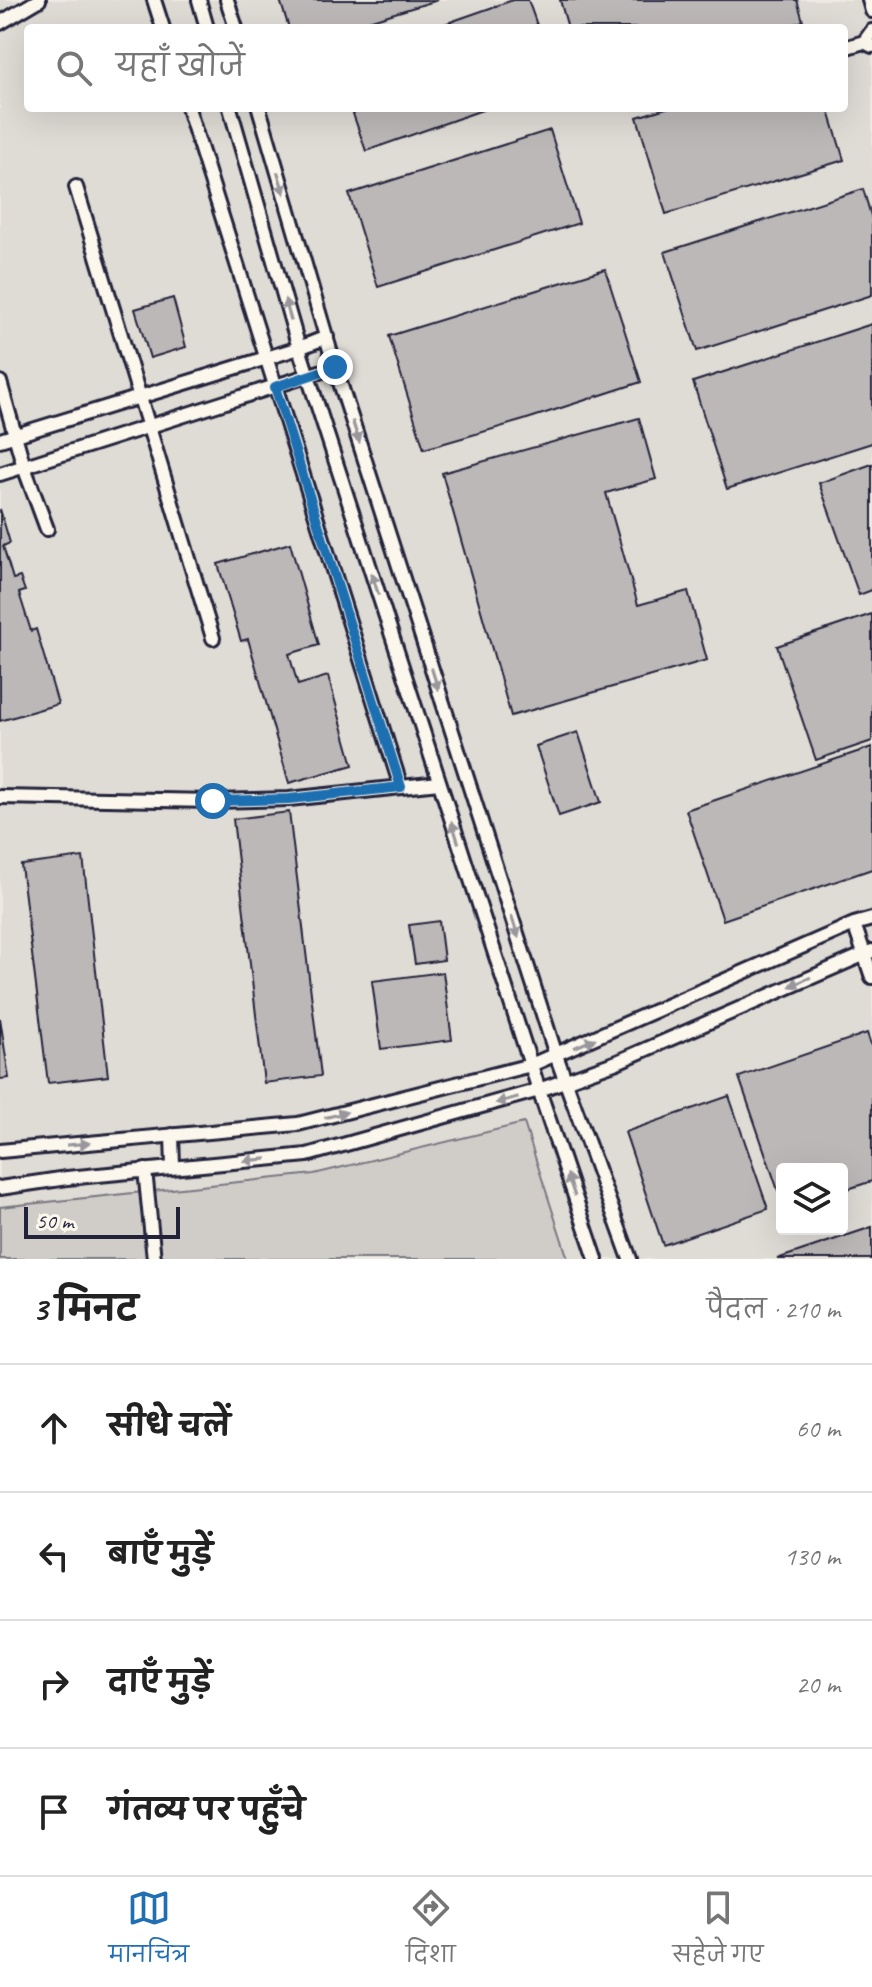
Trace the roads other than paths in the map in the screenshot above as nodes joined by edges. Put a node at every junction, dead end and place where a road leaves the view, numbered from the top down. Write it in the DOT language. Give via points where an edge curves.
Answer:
graph roads {
  1 [pos="39,0"];
  2 [pos="154,0"];
  3 [pos="199,0"];
  4 [pos="227,0"];
  5 [pos="869,0"];
  6 [pos="872,11"];
  7 [pos="0,23"];
  8 [pos="162,24"];
  9 [pos="206,24"];
  10 [pos="235,24"];
  11 [pos="869,40"];
  12 [pos="848,47"];
  13 [pos="189,112"];
  14 [pos="231,112"];
  15 [pos="260,112"];
  16 [pos="76,187"];
  17 [pos="327,337"];
  18 [pos="299,348"];
  19 [pos="266,358"];
  20 [pos="335,367"];
  21 [pos="308,376"];
  22 [pos="0,382"];
  23 [pos="275,387"];
  24 [pos="140,397"];
  25 [pos="150,426"];
  26 [pos="16,436"];
  27 [pos="0,440"];
  28 [pos="24,467"];
  29 [pos="0,474"];
  30 [pos="47,529"];
  31 [pos="213,638"];
  32 [pos="439,783"];
  33 [pos="401,787"];
  34 [pos="0,797"];
  35 [pos="872,919"];
  36 [pos="854,924"];
  37 [pos="868,952"];
  38 [pos="872,977"];
  39 [pos="556,1055"];
  40 [pos="531,1065"];
  41 [pos="565,1081"];
  42 [pos="539,1090"];
  43 [pos="172,1135"];
  44 [pos="0,1151"];
  45 [pos="173,1167"];
  46 [pos="145,1170"];
  47 [pos="0,1188"];
  48 [pos="154,1259"];
  49 [pos="596,1259"];
  50 [pos="630,1259"];
  1 -- 7 [label="lane"];
  2 -- 8 [label="lane"];
  3 -- 9 [label="lane"];
  4 -- 10 [label="lane"];
  5 -- 6 [label="lane"];
  11 -- 12 [label="lane"];
  13 -- 19 [label="lane"];
  18 -- 14 [label="lane, one-way"];
  15 -- 17 [label="lane, one-way"];
  16 -- 24 [label="lane"];
  17 -- 18 [label="lane"];
  17 -- 20 [label="lane"];
  18 -- 19 [label="lane"];
  18 -- 21 [label="lane"];
  19 -- 23 [label="lane"];
  19 -- 24 [label="lane"];
  20 -- 21 [label="lane"];
  20 -- 39 [label="lane, one-way"];
  21 -- 23 [label="lane"];
  32 -- 21 [label="lane, one-way"];
  22 -- 26 [label="lane"];
  23 -- 25 [label="lane"];
  23 -- 33 [label="lane"];
  24 -- 25 [label="lane"];
  24 -- 26 [label="lane"];
  25 -- 28 [label="lane"];
  25 -- 31 [label="lane"];
  26 -- 27 [label="lane"];
  26 -- 28 [label="lane"];
  28 -- 29 [label="lane"];
  28 -- 30 [label="lane"];
  32 -- 33 [label="lane"];
  40 -- 32 [label="lane, one-way"];
  33 -- 34 [label="lane" via="213,801"];
  35 -- 36 [label="lane"];
  36 -- 37 [label="lane"];
  39 -- 36 [label="lane, one-way"];
  37 -- 38 [label="lane"];
  37 -- 41 [label="lane, one-way"];
  39 -- 40 [label="lane"];
  39 -- 41 [label="lane"];
  40 -- 42 [label="lane"];
  43 -- 40 [label="lane, one-way" via="298,1124"];
  41 -- 42 [label="lane"];
  41 -- 50 [label="lane"];
  42 -- 45 [label="lane, one-way" via="307,1155"];
  49 -- 42 [label="lane, one-way"];
  44 -- 43 [label="lane, one-way"];
  43 -- 45 [label="lane"];
  45 -- 46 [label="lane"];
  46 -- 47 [label="lane"];
  46 -- 48 [label="lane"];
}
